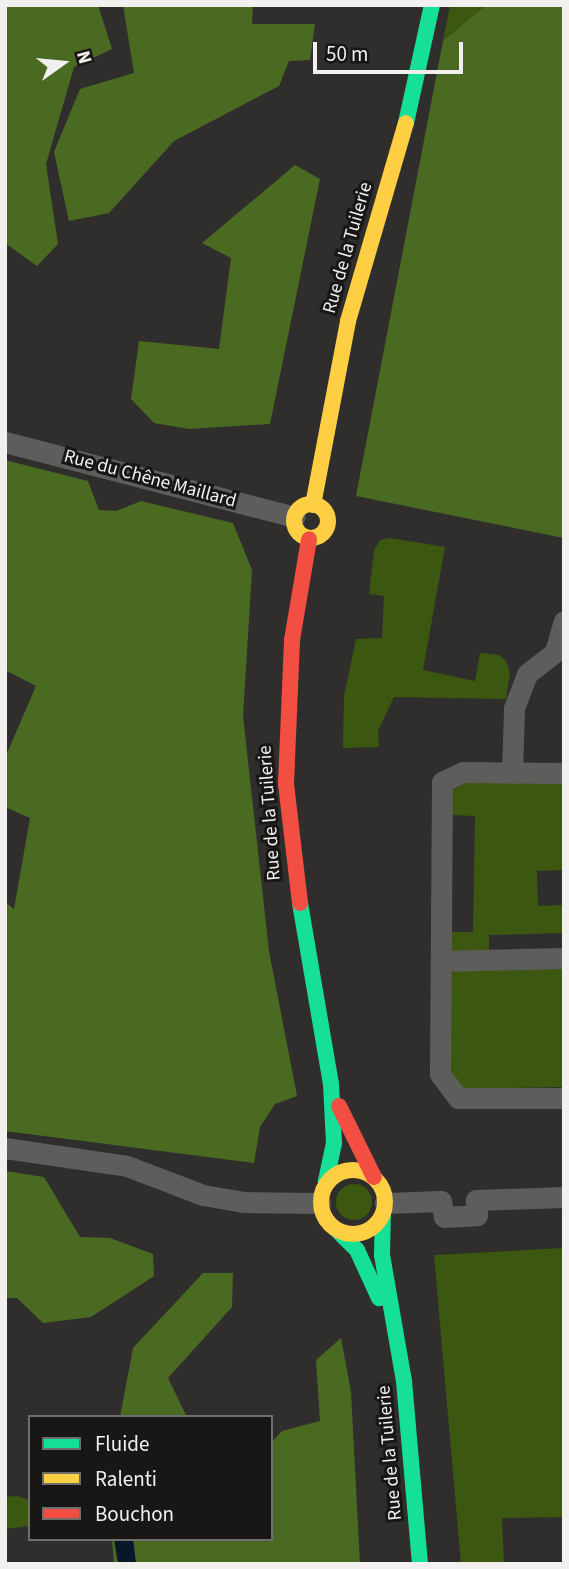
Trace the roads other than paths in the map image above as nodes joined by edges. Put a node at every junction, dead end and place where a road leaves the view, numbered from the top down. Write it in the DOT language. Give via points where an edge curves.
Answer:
graph roads {
  1 [pos="432,5"];
  2 [pos="5,442"];
  3 [pos="313,505"];
  4 [pos="294,517"];
  5 [pos="309,538"];
  6 [pos="564,621"];
  7 [pos="512,773"];
  8 [pos="564,773"];
  9 [pos="564,958"];
  10 [pos="441,961"];
  11 [pos="331,1084"];
  12 [pos="564,1098"];
  13 [pos="5,1148"];
  14 [pos="374,1177"];
  15 [pos="326,1182"];
  16 [pos="564,1197"];
  17 [pos="320,1203"];
  18 [pos="384,1208"];
  19 [pos="338,1231"];
  20 [pos="397,1340"];
  21 [pos="421,1564"];
  1 -- 3 [label="street, Rue de la Tuilerie" via="402,139 348,321"];
  2 -- 4 [label="street, Rue du Chêne Maillard"];
  3 -- 4 [label="street" via="303,506"];
  3 -- 5 [label="street" via="323,510 327,526 320,535"];
  4 -- 5 [label="street" via="297,531"];
  5 -- 11 [label="street, Rue de la Tuilerie" via="292,640 286,784 294,868"];
  6 -- 7 [label="street" via="555,652 527,674 514,708"];
  7 -- 8 [label="street"];
  7 -- 10 [label="street" via="463,772 442,782"];
  9 -- 10 [label="street"];
  10 -- 12 [label="street" via="440,1074 458,1098"];
  11 -- 14 [label="street, Rue de la Tuilerie" via="346,1126"];
  11 -- 15 [label="street, Rue de la Tuilerie" via="334,1143"];
  13 -- 17 [label="street" via="127,1166 202,1195 244,1202"];
  14 -- 15 [label="street" via="345,1170"];
  14 -- 18 [label="street"];
  15 -- 17 [label="street"];
  16 -- 18 [label="street" via="476,1200 477,1215 444,1217 441,1201"];
  17 -- 19 [label="street" via="325,1220"];
  18 -- 19 [label="street" via="363,1233"];
  18 -- 20 [label="street, Rue de la Tuilerie" via="382,1255"];
  19 -- 20 [label="street, Rue de la Tuilerie" via="356,1250"];
  20 -- 21 [label="street, Rue de la Tuilerie"];
}
